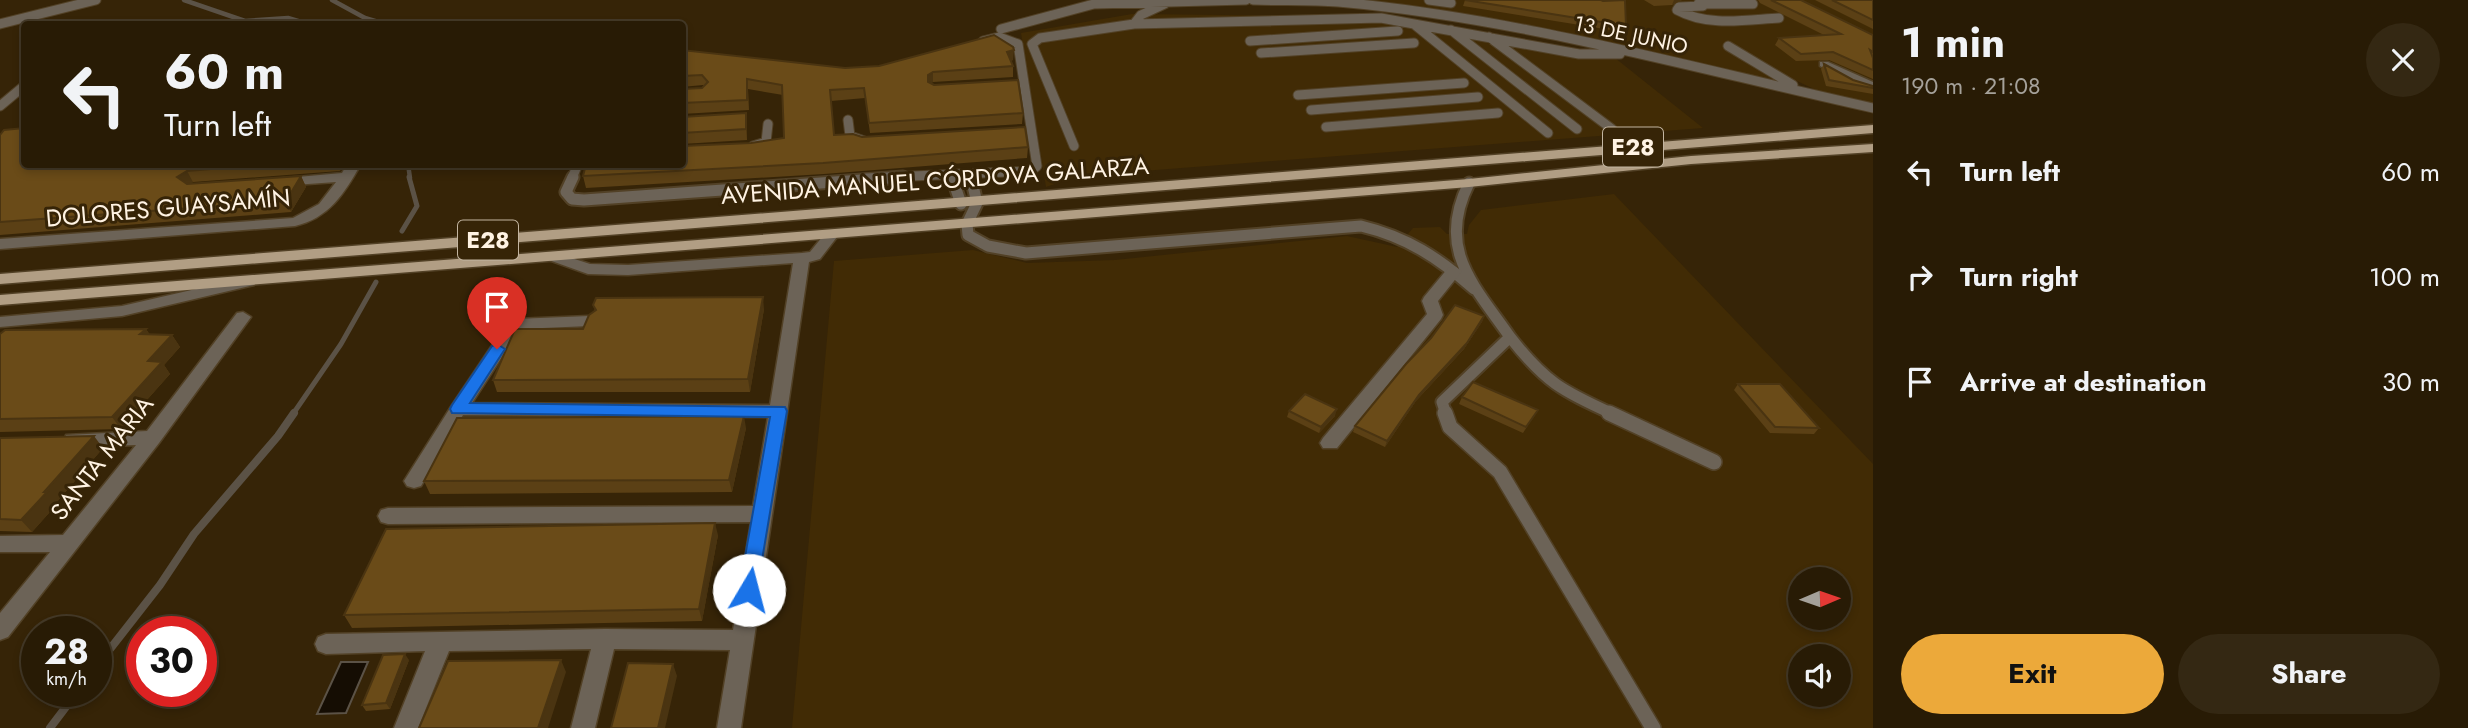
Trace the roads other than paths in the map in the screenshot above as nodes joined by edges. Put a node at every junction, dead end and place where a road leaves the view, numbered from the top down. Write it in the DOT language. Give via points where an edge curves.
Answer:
graph roads {
  1 [pos="96,0"];
  2 [pos="1246,0"];
  3 [pos="1253,0"];
  4 [pos="1429,0"];
  5 [pos="1601,0"];
  6 [pos="1612,0"];
  7 [pos="1691,0"];
  8 [pos="1171,1"];
  9 [pos="1452,1"];
  10 [pos="1752,4"];
  11 [pos="1703,6"];
  12 [pos="1445,16"];
  13 [pos="1779,18"];
  14 [pos="1412,22"];
  15 [pos="0,24"];
  16 [pos="1134,24"];
  17 [pos="1000,29"];
  18 [pos="1451,30"];
  19 [pos="1398,31"];
  20 [pos="1486,35"];
  21 [pos="1250,41"];
  22 [pos="973,43"];
  23 [pos="1414,43"];
  24 [pos="1728,46"];
  25 [pos="1634,52"];
  26 [pos="1261,53"];
  27 [pos="1824,64"];
  28 [pos="1011,83"];
  29 [pos="1023,83"];
  30 [pos="1464,83"];
  31 [pos="1873,86"];
  32 [pos="21,88"];
  33 [pos="1803,90"];
  34 [pos="1298,95"];
  35 [pos="1478,97"];
  36 [pos="1838,100"];
  37 [pos="0,106"];
  38 [pos="1873,108"];
  39 [pos="1311,110"];
  40 [pos="1498,113"];
  41 [pos="848,120"];
  42 [pos="768,124"];
  43 [pos="1872,125"];
  44 [pos="1326,127"];
  45 [pos="1577,129"];
  46 [pos="1612,129"];
  47 [pos="1032,130"];
  48 [pos="1019,131"];
  49 [pos="1548,133"];
  50 [pos="875,140"];
  51 [pos="1074,146"];
  52 [pos="738,148"];
  53 [pos="1873,148"];
  54 [pos="1472,162"];
  55 [pos="576,168"];
  56 [pos="350,171"];
  57 [pos="970,174"];
  58 [pos="952,175"];
  59 [pos="1469,183"];
  60 [pos="263,184"];
  61 [pos="969,204"];
  62 [pos="967,224"];
  63 [pos="832,234"];
  64 [pos="0,244"];
  65 [pos="551,256"];
  66 [pos="802,258"];
  67 [pos="1454,271"];
  68 [pos="267,278"];
  69 [pos="0,279"];
  70 [pos="0,300"];
  71 [pos="1485,300"];
  72 [pos="243,317"];
  73 [pos="0,321"];
  74 [pos="589,321"];
  75 [pos="1510,337"];
  76 [pos="458,409"];
  77 [pos="779,411"];
  78 [pos="152,438"];
  79 [pos="55,440"];
  80 [pos="1331,443"];
  81 [pos="1714,461"];
  82 [pos="414,481"];
  83 [pos="760,514"];
  84 [pos="388,516"];
  85 [pos="70,543"];
  86 [pos="0,544"];
  87 [pos="0,630"];
  88 [pos="606,639"];
  89 [pos="742,640"];
  90 [pos="441,641"];
  91 [pos="326,644"];
  92 [pos="406,728"];
  93 [pos="583,728"];
  94 [pos="729,728"];
  95 [pos="1653,728"];
  1 -- 15 [label="lane"];
  2 -- 8 [label="lane"];
  3 -- 12 [label="lane, 13 DE JUNIO" via="1335,2"];
  4 -- 9 [label="lane"];
  5 -- 6 [label="lane"];
  7 -- 11 [label="lane"];
  8 -- 16 [label="lane" via="1140,15"];
  8 -- 17 [label="lane" via="1094,4"];
  9 -- 12 [label="lane"];
  10 -- 11 [label="lane"];
  11 -- 13 [label="lane" via="1676,10 1710,20"];
  12 -- 25 [label="lane, 13 DE JUNIO"];
  14 -- 16 [label="lane" via="1381,18"];
  14 -- 18 [label="lane"];
  14 -- 49 [label="lane"];
  16 -- 51 [label="lane" via="1040,38 1032,44"];
  18 -- 20 [label="lane"];
  18 -- 45 [label="lane"];
  19 -- 21 [label="lane"];
  20 -- 25 [label="lane" via="1588,55"];
  20 -- 46 [label="lane"];
  22 -- 29 [label="lane" via="999,37 1015,41"];
  23 -- 26 [label="lane"];
  24 -- 33 [label="lane"];
  25 -- 33 [label="lane, 13 DE JUNIO"];
  27 -- 31 [label="street"];
  28 -- 29 [label="lane"];
  29 -- 47 [label="lane"];
  30 -- 34 [label="lane"];
  32 -- 37 [label="lane"];
  33 -- 36 [label="lane, 13 DE JUNIO"];
  35 -- 39 [label="lane"];
  36 -- 38 [label="lane, 13 DE JUNIO"];
  36 -- 43 [label="lane"];
  40 -- 44 [label="lane"];
  41 -- 50 [label="lane" via="850,136"];
  42 -- 52 [label="lane" via="766,142"];
  43 -- 54 [label="main road, AVENIDA MANUEL CÓRDOVA GALARZA / E28"];
  47 -- 48 [label="lane"];
  47 -- 57 [label="lane" via="1036,169"];
  53 -- 59 [label="main road, AVENIDA MANUEL CÓRDOVA GALARZA / E28" via="1692,160"];
  54 -- 59 [label="main road"];
  54 -- 61 [label="main road, AVENIDA MANUEL CÓRDOVA GALARZA / E28"];
  55 -- 58 [label="lane" via="566,192 572,199 584,200"];
  56 -- 60 [label="street"];
  56 -- 64 [label="street, DOLORES GUAYSAMÍN" via="325,210 295,222"];
  57 -- 58 [label="lane"];
  57 -- 61 [label="lane"];
  58 -- 61 [label="lane"];
  59 -- 62 [label="main road, AVENIDA MANUEL CÓRDOVA GALARZA / E28"];
  59 -- 71 [label="lane" via="1458,200 1456,252"];
  61 -- 62 [label="lane"];
  61 -- 69 [label="main road, AVENIDA MANUEL CÓRDOVA GALARZA / E28"];
  62 -- 63 [label="main road, AVENIDA MANUEL CÓRDOVA GALARZA / E28"];
  62 -- 67 [label="lane" via="968,235 978,243 1026,253 1362,226 1433,252"];
  63 -- 65 [label="main road, AVENIDA MANUEL CÓRDOVA GALARZA / E28"];
  63 -- 66 [label="street" via="815,256"];
  65 -- 66 [label="street" via="588,269 628,270"];
  65 -- 68 [label="main road, AVENIDA MANUEL CÓRDOVA GALARZA / E28"];
  66 -- 77 [label="street"];
  67 -- 71 [label="lane"];
  67 -- 80 [label="street" via="1430,301 1435,315"];
  68 -- 70 [label="main road, AVENIDA MANUEL CÓRDOVA GALARZA / E28"];
  68 -- 73 [label="street, AVENIDA MANUEL CÓRDOVA GALARZA" via="122,311"];
  71 -- 75 [label="lane"];
  72 -- 78 [label="street, SANTA MARIA"];
  74 -- 76 [label="street" via="515,324"];
  75 -- 81 [label="lane" via="1535,369 1563,391"];
  75 -- 95 [label="lane" via="1442,402 1450,427 1500,472"];
  76 -- 77 [label="street"];
  76 -- 82 [label="street"];
  77 -- 83 [label="street"];
  78 -- 79 [label="street"];
  78 -- 85 [label="street, SANTA MARIA"];
  83 -- 84 [label="street"];
  83 -- 89 [label="street"];
  85 -- 86 [label="street"];
  85 -- 87 [label="street, SANTA MARIA"];
  88 -- 89 [label="street"];
  88 -- 90 [label="street"];
  88 -- 93 [label="street"];
  89 -- 94 [label="street"];
  90 -- 91 [label="street"];
  90 -- 92 [label="street"];
}
